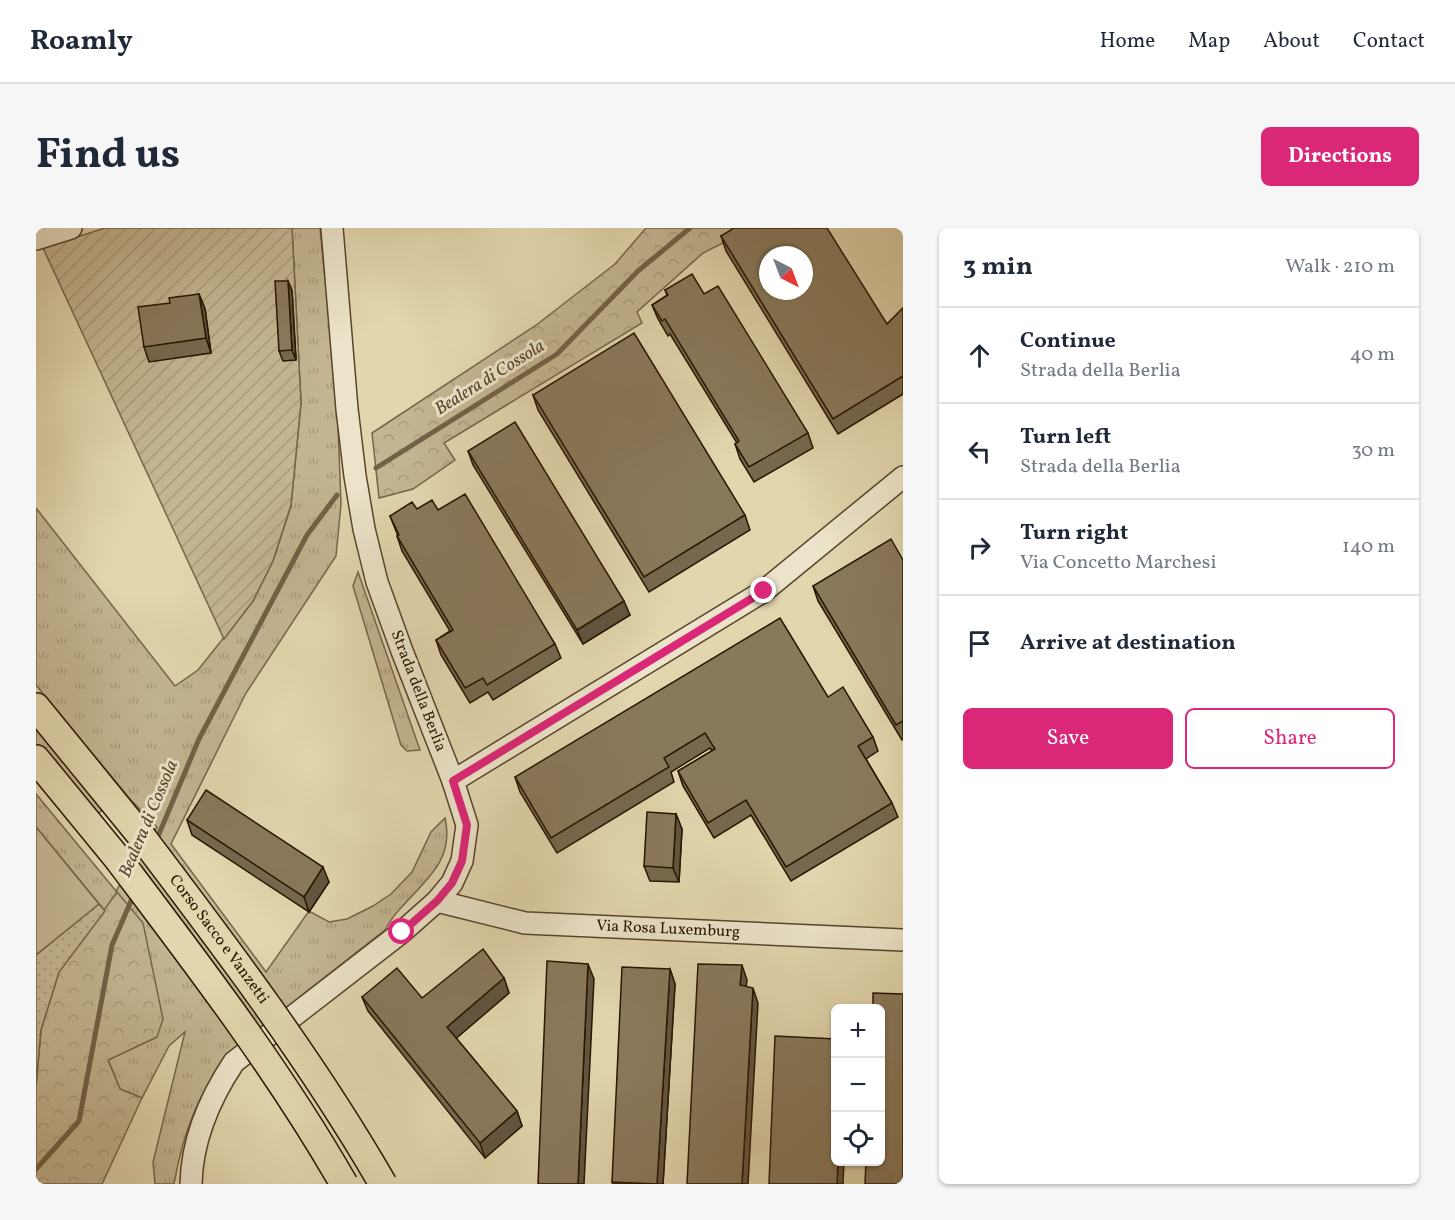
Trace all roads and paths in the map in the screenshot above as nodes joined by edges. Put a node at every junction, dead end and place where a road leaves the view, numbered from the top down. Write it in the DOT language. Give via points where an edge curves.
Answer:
graph roads {
  1 [pos="71,228"];
  2 [pos="332,228"];
  3 [pos="36,239"];
  4 [pos="903,477"];
  5 [pos="36,707"];
  6 [pos="36,759"];
  7 [pos="453,781"];
  8 [pos="437,901"];
  9 [pos="903,940"];
  10 [pos="191,1184"];
  11 [pos="344,1184"];
  12 [pos="383,1184"];
  1 -- 3 [label="street"];
  2 -- 7 [label="street, Strada della Berlia" via="347,409 364,529 380,592"];
  4 -- 7 [label="street" via="764,591"];
  5 -- 12 [label="main road, Corso Sacco e Vanzetti, bridge" via="142,837 250,980"];
  6 -- 11 [label="main road, Corso Sacco e Vanzetti, bridge" via="234,1014"];
  7 -- 8 [label="street, Strada della Berlia" via="467,825 462,861 452,883"];
  8 -- 9 [label="street, Via Rosa Luxemburg" via="525,923"];
  8 -- 10 [label="street, Strada della Berlia" via="234,1062 202,1124"];
}
